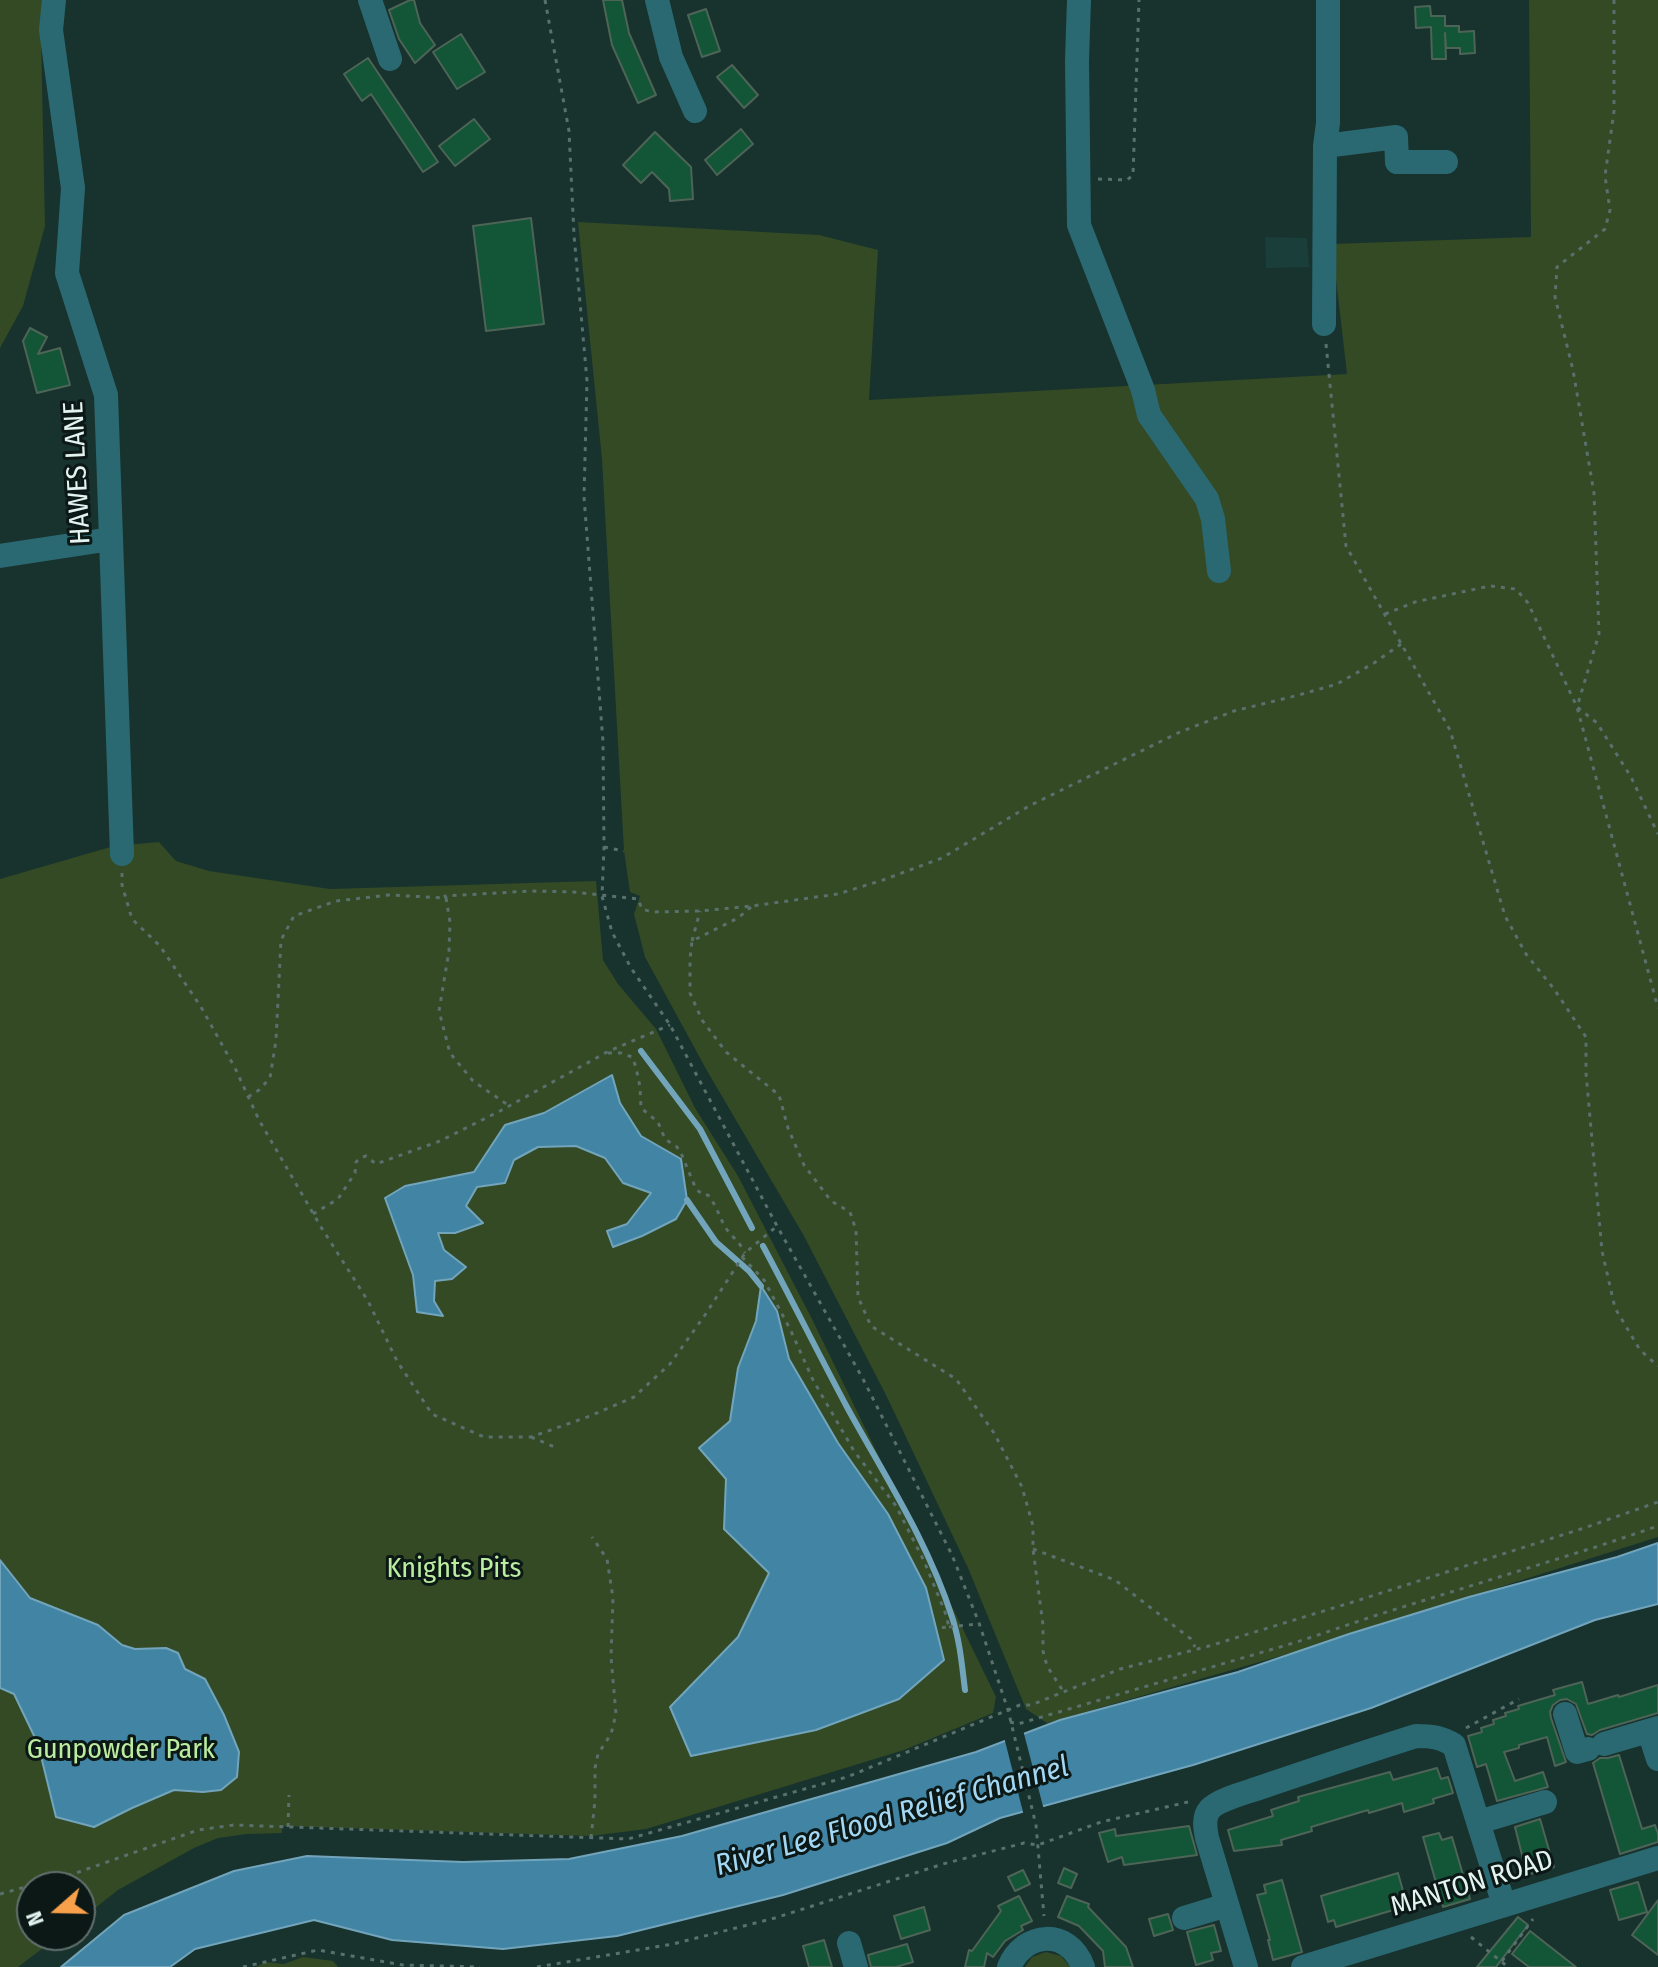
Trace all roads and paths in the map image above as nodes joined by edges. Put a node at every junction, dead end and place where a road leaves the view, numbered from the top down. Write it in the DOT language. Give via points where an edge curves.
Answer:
graph roads {
  1 [pos="54,0"];
  2 [pos="370,0"];
  3 [pos="545,0"];
  4 [pos="657,0"];
  5 [pos="1079,0"];
  6 [pos="1139,0"];
  7 [pos="1328,0"];
  8 [pos="1614,0"];
  9 [pos="390,59"];
  10 [pos="695,111"];
  11 [pos="1325,146"];
  12 [pos="1446,162"];
  13 [pos="1078,178"];
  14 [pos="1324,324"];
  15 [pos="111,539"];
  16 [pos="0,556"];
  17 [pos="1219,571"];
  18 [pos="1384,614"];
  19 [pos="1401,644"];
  20 [pos="1577,707"];
  21 [pos="1658,834"];
  22 [pos="604,847"];
  23 [pos="624,851"];
  24 [pos="122,854"];
  25 [pos="602,896"];
  26 [pos="446,898"];
  27 [pos="752,906"];
  28 [pos="700,911"];
  29 [pos="692,941"];
  30 [pos="1658,1008"];
  31 [pos="670,1025"];
  32 [pos="601,1055"];
  33 [pos="248,1097"];
  34 [pos="509,1106"];
  35 [pos="313,1214"];
  36 [pos="777,1226"];
  37 [pos="741,1259"];
  38 [pos="1658,1366"];
  39 [pos="531,1437"];
  40 [pos="557,1448"];
  41 [pos="1658,1502"];
  42 [pos="1658,1526"];
  43 [pos="592,1537"];
  44 [pos="1033,1549"];
  45 [pos="979,1623"];
  46 [pos="953,1627"];
  47 [pos="937,1628"];
  48 [pos="1196,1648"];
  49 [pos="1063,1691"];
  50 [pos="1519,1699"];
  51 [pos="1008,1710"];
  52 [pos="1565,1714"];
  53 [pos="1010,1722"];
  54 [pos="1654,1729"];
  55 [pos="1446,1739"];
  56 [pos="1658,1759"];
  57 [pos="289,1795"];
  58 [pos="1545,1802"];
  59 [pos="1208,1810"];
  60 [pos="1479,1822"];
  61 [pos="288,1827"];
  62 [pos="591,1838"];
  63 [pos="1038,1845"];
  64 [pos="1658,1858"];
  65 [pos="1555,1890"];
  66 [pos="0,1894"];
  67 [pos="1227,1905"];
  68 [pos="1504,1905"];
  69 [pos="1184,1918"];
  70 [pos="1451,1921"];
  71 [pos="1044,1928"];
  72 [pos="849,1943"];
  73 [pos="1502,1961"];
  74 [pos="243,1967"];
  75 [pos="480,1967"];
  76 [pos="537,1967"];
  77 [pos="856,1967"];
  78 [pos="1009,1967"];
  79 [pos="1083,1967"];
  80 [pos="1246,1967"];
  81 [pos="1303,1967"];
  82 [pos="1508,1967"];
  1 -- 15 [label="street, HAWES LANE" via="51,30 73,188 67,273 106,395"];
  2 -- 9 [label="street"];
  3 -- 22 [label="path" via="569,131 587,381 584,497 603,742"];
  4 -- 10 [label="street" via="671,57"];
  5 -- 13 [label="street"];
  6 -- 13 [label="path" via="1133,175 1127,180"];
  7 -- 11 [label="street"];
  8 -- 20 [label="path" via="1614,111 1605,176 1610,210 1605,229 1557,267 1555,297 1594,493 1599,634"];
  11 -- 12 [label="street" via="1396,137 1397,162"];
  11 -- 14 [label="street"];
  13 -- 17 [label="street" via="1079,225 1149,415 1207,499"];
  14 -- 18 [label="path" via="1346,546"];
  15 -- 16 [label="street"];
  15 -- 24 [label="street, HAWES LANE"];
  18 -- 19 [label="path"];
  18 -- 20 [label="path" via="1490,586 1516,589 1528,603"];
  19 -- 27 [label="path" via="1337,684 1234,711 1180,732 1029,806 942,858 838,894"];
  19 -- 38 [label="path" via="1450,730 1505,916 1586,1037 1602,1251 1615,1308 1640,1350"];
  20 -- 21 [label="path" via="1597,723"];
  20 -- 30 [label="path"];
  22 -- 23 [label="path"];
  22 -- 25 [label="path"];
  24 -- 33 [label="path" via="122,885 132,919 160,946 201,1007"];
  25 -- 26 [label="path" via="531,891"];
  25 -- 28 [label="path" via="638,899 642,909 652,912"];
  25 -- 31 [label="path" via="612,932"];
  26 -- 33 [label="path" via="349,899 294,916 281,940 270,1078"];
  26 -- 34 [label="path" via="449,951 439,1011 450,1053 473,1081"];
  27 -- 28 [label="path"];
  27 -- 29 [label="path"];
  28 -- 29 [label="path"];
  29 -- 44 [label="path" via="690,993 702,1020 726,1052 779,1095 804,1165 831,1201 850,1212 856,1230 858,1297 871,1326 956,1379 994,1433 1022,1487 1033,1526"];
  31 -- 32 [label="path"];
  31 -- 36 [label="path"];
  32 -- 34 [label="path"];
  32 -- 37 [label="path" via="632,1057 641,1108 677,1147 696,1189 708,1195 726,1229 739,1241"];
  33 -- 35 [label="path"];
  34 -- 35 [label="path" via="440,1141 376,1164 360,1158 338,1199"];
  35 -- 39 [label="path" via="432,1414 484,1437"];
  36 -- 37 [label="path"];
  36 -- 45 [label="path" via="863,1379 952,1555"];
  37 -- 39 [label="path" via="670,1364 634,1397"];
  37 -- 46 [label="path" via="764,1280 854,1451 896,1506"];
  39 -- 40 [label="path"];
  41 -- 48 [label="path"];
  42 -- 53 [label="path" via="1227,1663 1018,1724"];
  43 -- 62 [label="path" via="607,1559 613,1598 616,1714 595,1768"];
  44 -- 48 [label="path" via="1115,1580"];
  44 -- 49 [label="path" via="1043,1651"];
  45 -- 46 [label="path"];
  45 -- 51 [label="path"];
  46 -- 47 [label="path"];
  48 -- 49 [label="path"];
  49 -- 51 [label="path"];
  50 -- 55 [label="path"];
  51 -- 53 [label="path"];
  51 -- 62 [label="path" via="847,1777 628,1839"];
  52 -- 54 [label="street" via="1577,1752"];
  53 -- 63 [label="path"];
  54 -- 56 [label="street"];
  55 -- 59 [label="street" via="1416,1736"];
  55 -- 60 [label="street" via="1454,1745"];
  57 -- 61 [label="path"];
  58 -- 60 [label="street"];
  59 -- 63 [label="path" via="1194,1800 1101,1822"];
  59 -- 67 [label="street" via="1204,1824"];
  60 -- 68 [label="street"];
  61 -- 62 [label="path"];
  61 -- 66 [label="path" via="198,1830"];
  63 -- 71 [label="path"];
  63 -- 76 [label="path" via="1024,1843 943,1864 775,1918 673,1944"];
  64 -- 65 [label="street, MANTON ROAD"];
  65 -- 68 [label="street, MANTON ROAD"];
  65 -- 73 [label="path"];
  67 -- 69 [label="street"];
  67 -- 80 [label="street"];
  68 -- 70 [label="street, MANTON ROAD"];
  70 -- 73 [label="path"];
  70 -- 81 [label="street, MANTON ROAD"];
  71 -- 78 [label="street"];
  71 -- 79 [label="street" via="1076,1953"];
  72 -- 77 [label="street"];
  73 -- 82 [label="path"];
  74 -- 75 [label="path" via="318,1950 403,1965"];
}
